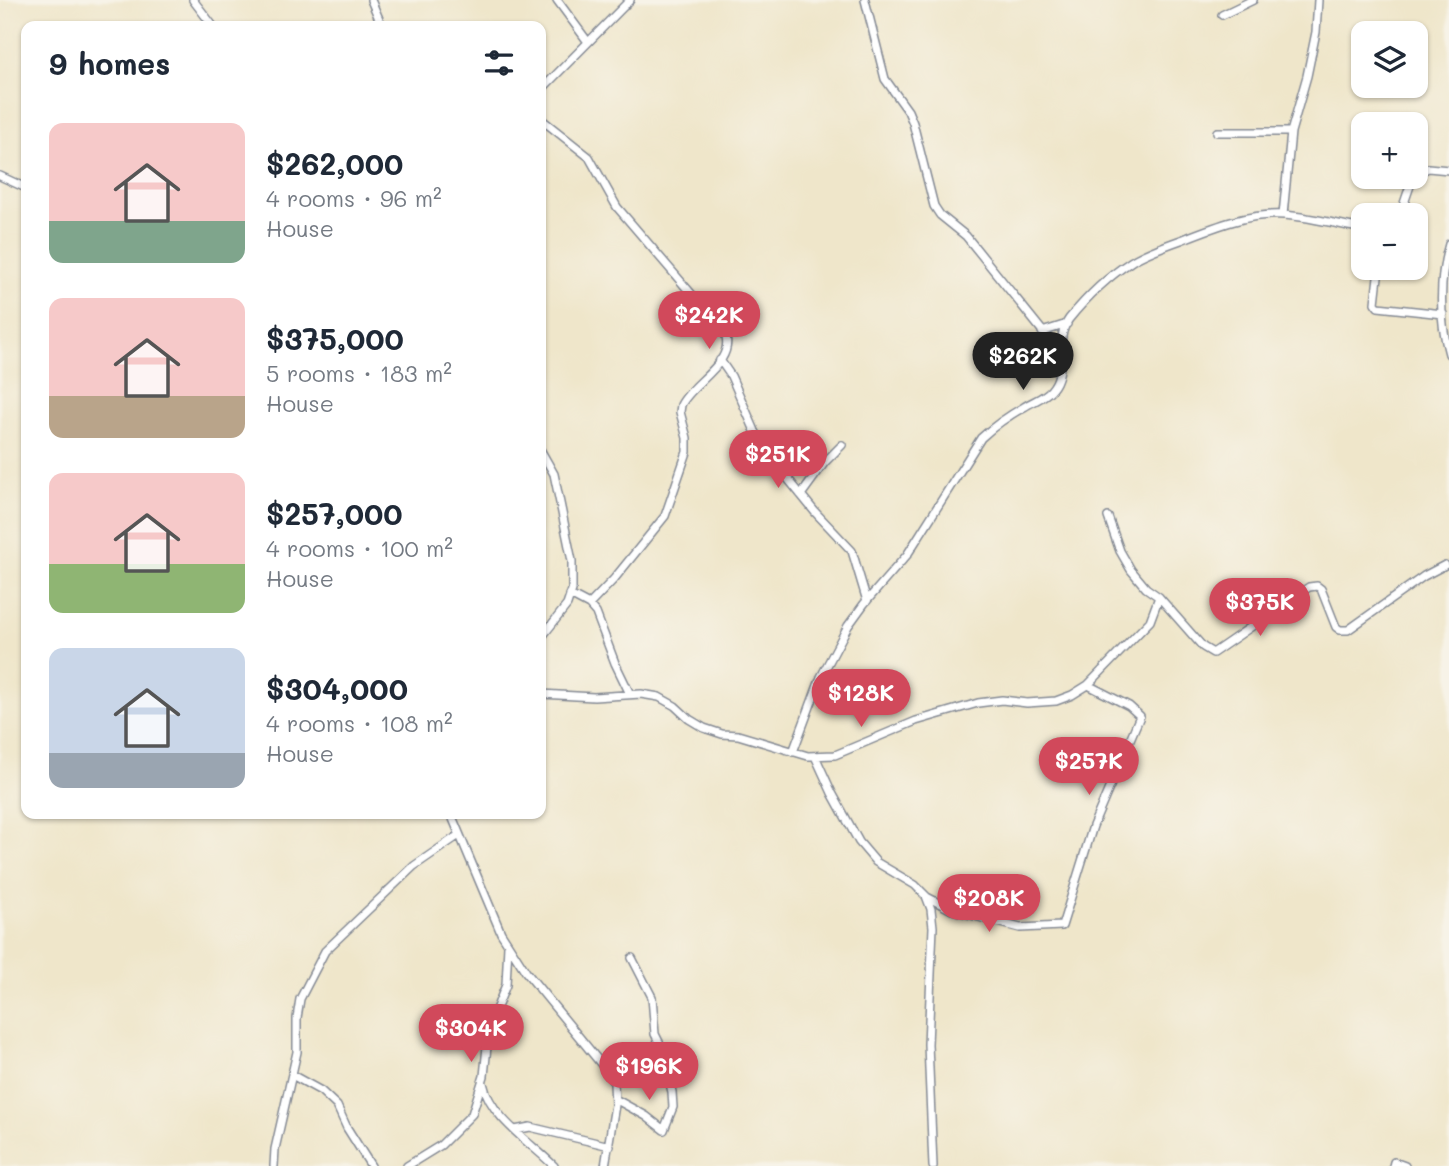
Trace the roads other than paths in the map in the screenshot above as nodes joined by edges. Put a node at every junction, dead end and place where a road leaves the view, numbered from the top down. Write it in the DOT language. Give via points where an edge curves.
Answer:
graph roads {
  1 [pos="192,0"];
  2 [pos="371,0"];
  3 [pos="557,0"];
  4 [pos="630,0"];
  5 [pos="865,0"];
  6 [pos="1253,0"];
  7 [pos="1318,0"];
  8 [pos="1222,15"];
  9 [pos="210,21"];
  10 [pos="380,21"];
  11 [pos="588,42"];
  12 [pos="546,85"];
  13 [pos="546,123"];
  14 [pos="1217,132"];
  15 [pos="1291,132"];
  16 [pos="1428,168"];
  17 [pos="1449,170"];
  18 [pos="0,176"];
  19 [pos="21,186"];
  20 [pos="1283,215"];
  21 [pos="1351,227"];
  22 [pos="1449,244"];
  23 [pos="1378,280"];
  24 [pos="1443,314"];
  25 [pos="1067,324"];
  26 [pos="1042,332"];
  27 [pos="1059,347"];
  28 [pos="1449,354"];
  29 [pos="720,360"];
  30 [pos="842,444"];
  31 [pos="546,460"];
  32 [pos="801,495"];
  33 [pos="1108,517"];
  34 [pos="1445,565"];
  35 [pos="570,595"];
  36 [pos="1159,597"];
  37 [pos="867,601"];
  38 [pos="589,605"];
  39 [pos="546,632"];
  40 [pos="1088,685"];
  41 [pos="546,694"];
  42 [pos="630,694"];
  43 [pos="793,752"];
  44 [pos="815,756"];
  45 [pos="453,819"];
  46 [pos="459,835"];
  47 [pos="926,896"];
  48 [pos="508,944"];
  49 [pos="632,958"];
  50 [pos="292,1075"];
  51 [pos="483,1082"];
  52 [pos="615,1099"];
  53 [pos="515,1130"];
  54 [pos="610,1146"];
  55 [pos="274,1166"];
  56 [pos="371,1166"];
  57 [pos="407,1166"];
  58 [pos="554,1166"];
  59 [pos="605,1166"];
  60 [pos="933,1166"];
  61 [pos="1393,1166"];
  62 [pos="1405,1166"];
  1 -- 9 [label="street"];
  2 -- 10 [label="street"];
  3 -- 11 [label="street"];
  4 -- 11 [label="street"];
  5 -- 26 [label="street" via="886,79 913,123 934,206 966,236"];
  6 -- 8 [label="street"];
  7 -- 15 [label="street" via="1317,32"];
  11 -- 12 [label="street"];
  13 -- 29 [label="street" via="589,157 617,207 725,332 727,347"];
  14 -- 15 [label="street"];
  15 -- 20 [label="street"];
  16 -- 17 [label="street"];
  18 -- 19 [label="street"];
  20 -- 21 [label="street"];
  20 -- 25 [label="street" via="1222,224 1133,260 1107,279"];
  22 -- 24 [label="street"];
  23 -- 24 [label="street" via="1378,306"];
  24 -- 28 [label="street"];
  25 -- 26 [label="street"];
  25 -- 27 [label="street"];
  26 -- 27 [label="street"];
  27 -- 37 [label="street" via="1059,378 1051,389 981,438 907,555"];
  29 -- 32 [label="street" via="732,376 760,440"];
  29 -- 38 [label="street" via="681,405 687,452 664,516"];
  30 -- 32 [label="street"];
  31 -- 35 [label="street" via="568,531"];
  32 -- 37 [label="street" via="852,551"];
  33 -- 36 [label="street" via="1130,570"];
  34 -- 36 [label="street" via="1348,630 1336,627 1321,589 1309,587 1213,653"];
  35 -- 38 [label="street"];
  35 -- 39 [label="street"];
  36 -- 40 [label="street" via="1150,621"];
  37 -- 43 [label="street" via="821,677"];
  38 -- 42 [label="street"];
  40 -- 44 [label="street" via="1056,701 978,703 916,721 835,755"];
  40 -- 47 [label="street" via="1140,716 1104,797 1062,926 1020,928 953,909"];
  41 -- 42 [label="street"];
  42 -- 43 [label="street" via="659,697 704,727"];
  43 -- 44 [label="street"];
  44 -- 47 [label="street" via="859,842 876,862"];
  45 -- 46 [label="street"];
  46 -- 48 [label="street"];
  46 -- 50 [label="street" via="414,866 325,951 300,999"];
  47 -- 60 [label="street" via="933,927 928,1044"];
  48 -- 51 [label="street" via="506,985 489,1027"];
  48 -- 52 [label="street" via="610,1075"];
  49 -- 52 [label="street" via="652,997 655,1034 673,1107 664,1130"];
  50 -- 55 [label="street"];
  50 -- 56 [label="street" via="337,1106"];
  51 -- 53 [label="street" via="497,1113"];
  51 -- 57 [label="street" via="472,1114 440,1145"];
  52 -- 54 [label="street"];
  53 -- 54 [label="street" via="530,1127"];
  53 -- 58 [label="street"];
  54 -- 59 [label="street"];
  61 -- 62 [label="street" via="1394,1162"];
}
